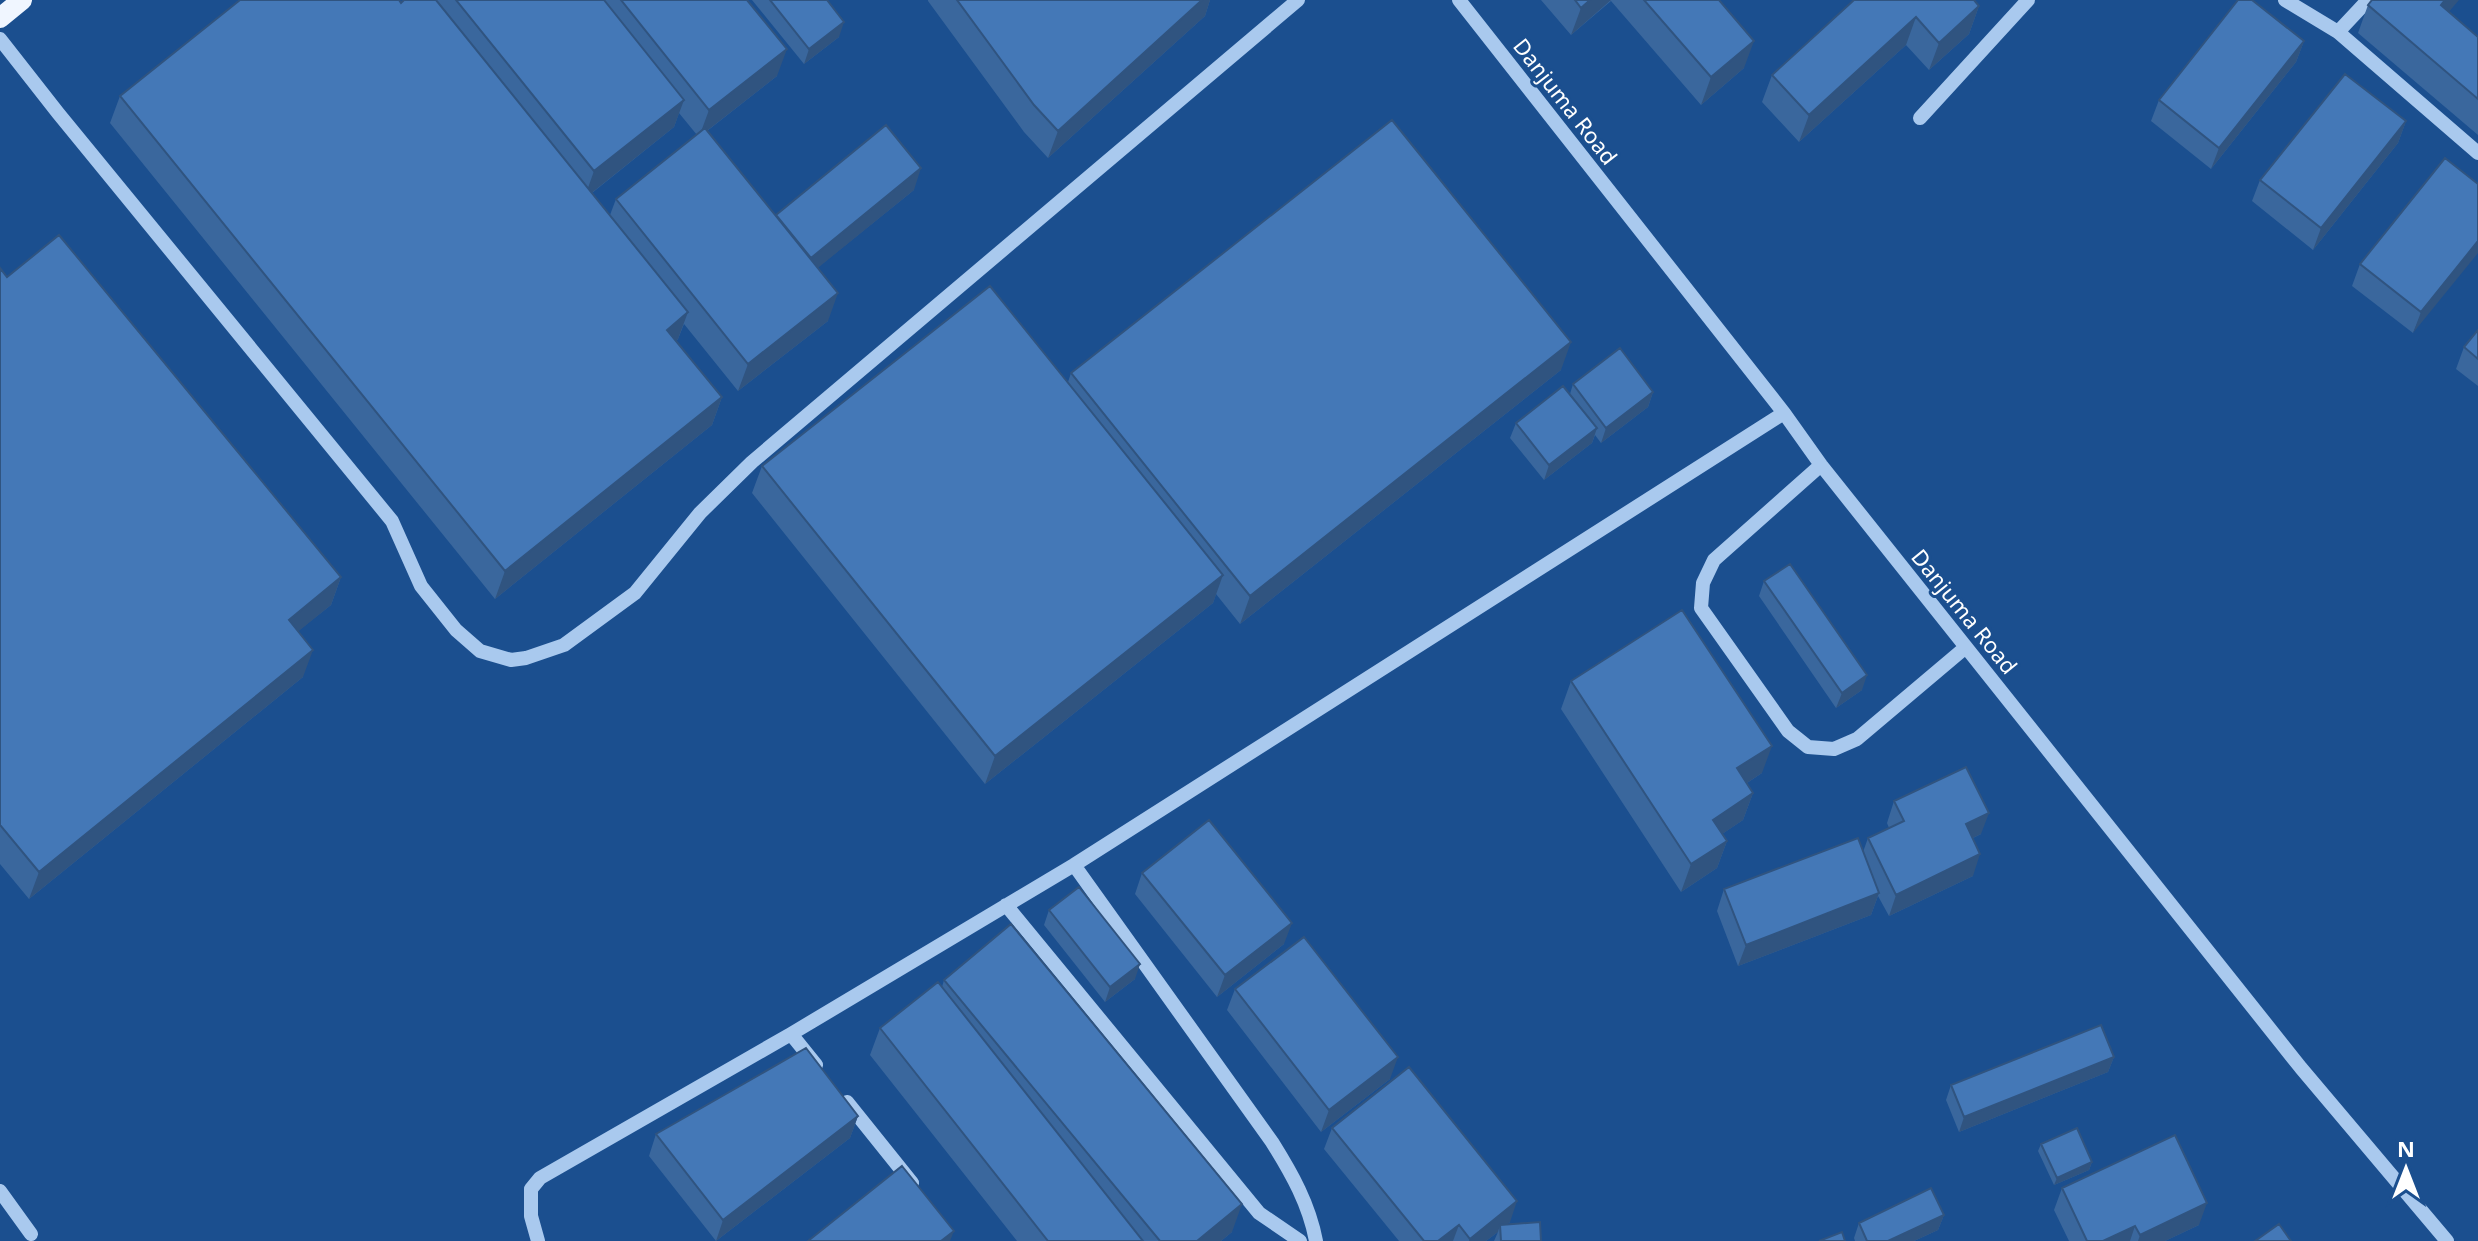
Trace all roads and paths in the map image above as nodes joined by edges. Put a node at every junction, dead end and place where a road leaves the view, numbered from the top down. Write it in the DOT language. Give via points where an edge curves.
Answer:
graph roads {
  1 [pos="22,0"];
  2 [pos="1298,0"];
  3 [pos="1459,0"];
  4 [pos="2028,0"];
  5 [pos="2285,0"];
  6 [pos="2368,0"];
  7 [pos="0,18"];
  8 [pos="2338,32"];
  9 [pos="0,39"];
  10 [pos="1920,118"];
  11 [pos="2478,153"];
  12 [pos="1784,413"];
  13 [pos="1821,465"];
  14 [pos="1966,647"];
  15 [pos="1074,865"];
  16 [pos="1006,905"];
  17 [pos="791,1034"];
  18 [pos="0,1191"];
  19 [pos="921,1194"];
  20 [pos="31,1234"];
  21 [pos="538,1241"];
  22 [pos="1300,1241"];
  23 [pos="1316,1241"];
  24 [pos="2447,1241"];
  1 -- 7 [label="main road"];
  2 -- 9 [label="street" via="752,462 700,513 635,593 564,645 511,660 480,651 456,630 421,586 392,521"];
  3 -- 12 [label="street, Danjuma Road"];
  4 -- 10 [label="street"];
  5 -- 8 [label="street"];
  6 -- 8 [label="street"];
  8 -- 11 [label="street"];
  12 -- 13 [label="street, Danjuma Road"];
  12 -- 15 [label="street"];
  13 -- 14 [label="street, Danjuma Road"];
  13 -- 14 [label="street" via="1714,560 1703,583 1701,608 1788,731 1808,747 1834,749 1857,739"];
  14 -- 24 [label="street, Danjuma Road" via="2301,1068"];
  15 -- 16 [label="street"];
  15 -- 23 [label="street" via="1272,1142 1297,1182"];
  16 -- 17 [label="street"];
  16 -- 22 [label="street" via="1259,1213"];
  17 -- 19 [label="street"];
  17 -- 21 [label="street" via="540,1178 531,1189"];
  18 -- 20 [label="street"];
}
